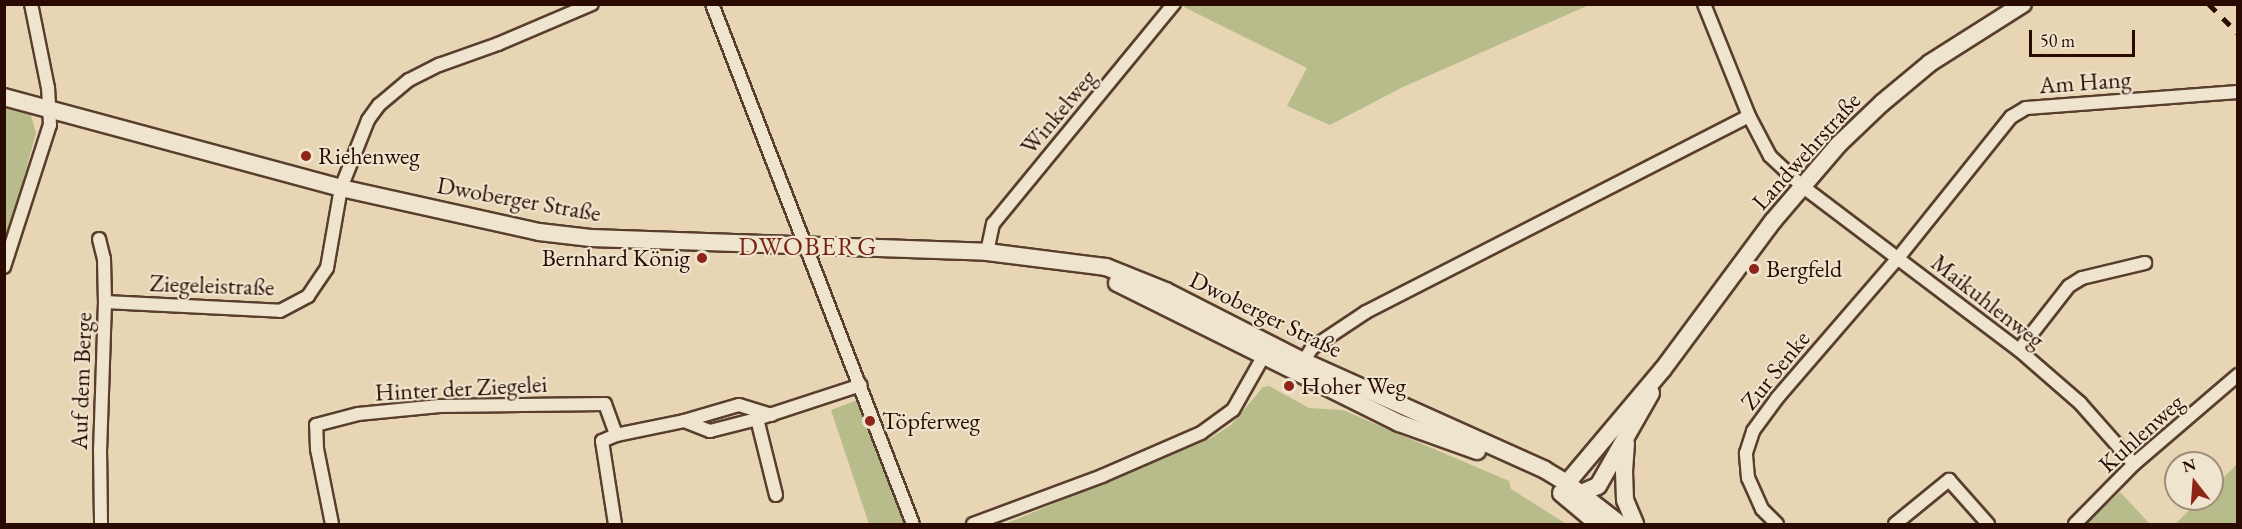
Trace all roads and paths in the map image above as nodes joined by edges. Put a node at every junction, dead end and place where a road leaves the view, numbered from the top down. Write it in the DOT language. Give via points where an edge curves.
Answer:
graph roads {
  1 [pos="31,4"];
  2 [pos="592,4"];
  3 [pos="712,4"];
  4 [pos="1174,4"];
  5 [pos="1704,4"];
  6 [pos="2023,4"];
  7 [pos="2238,92"];
  8 [pos="4,97"];
  9 [pos="46,108"];
  10 [pos="1749,116"];
  11 [pos="1802,186"];
  12 [pos="342,188"];
  13 [pos="99,238"];
  14 [pos="808,247"];
  15 [pos="987,252"];
  16 [pos="1898,258"];
  17 [pos="2145,263"];
  18 [pos="4,267"];
  19 [pos="105,302"];
  20 [pos="1267,350"];
  21 [pos="2019,350"];
  22 [pos="1300,367"];
  23 [pos="1663,369"];
  24 [pos="2238,375"];
  25 [pos="861,385"];
  26 [pos="771,415"];
  27 [pos="757,419"];
  28 [pos="684,421"];
  29 [pos="616,435"];
  30 [pos="1627,436"];
  31 [pos="2134,464"];
  32 [pos="1572,492"];
  33 [pos="776,495"];
  34 [pos="101,525"];
  35 [pos="332,525"];
  36 [pos="615,525"];
  37 [pos="914,525"];
  38 [pos="973,525"];
  39 [pos="1598,525"];
  40 [pos="1620,525"];
  41 [pos="1635,525"];
  42 [pos="1777,525"];
  43 [pos="1895,525"];
  44 [pos="1988,525"];
  45 [pos="2075,525"];
  1 -- 9 [label="street" via="48,88"];
  2 -- 12 [label="street, Ziegeleistraße" via="409,80 379,105 369,120"];
  3 -- 14 [label="street"];
  4 -- 15 [label="street, Winkelweg" via="993,224"];
  5 -- 10 [label="street"];
  6 -- 11 [label="street, Landwehrstraße" via="1914,76 1854,128"];
  7 -- 16 [label="street, Am Hang" via="2026,108 2011,117"];
  8 -- 9 [label="street, Dwoberger Straße"];
  9 -- 12 [label="street, Dwoberger Straße"];
  9 -- 18 [label="street" via="50,125"];
  10 -- 11 [label="street" via="1770,156"];
  10 -- 22 [label="street" via="1366,312 1312,348"];
  11 -- 16 [label="street, Maikuhlenweg"];
  11 -- 23 [label="street, Landwehrstraße"];
  12 -- 14 [label="street, Dwoberger Straße" via="539,232 591,238"];
  12 -- 19 [label="street, Ziegeleistraße" via="327,268 308,296 280,311"];
  13 -- 19 [label="street, Auf dem Berge" via="104,258"];
  14 -- 15 [label="street, Dwoberger Straße"];
  14 -- 25 [label="street"];
  15 -- 20 [label="street, Dwoberger Straße" via="1114,270 1166,291"];
  16 -- 21 [label="street, Maikuhlenweg"];
  16 -- 42 [label="street, Zur Senke" via="1753,431 1746,453 1748,478 1762,509"];
  17 -- 21 [label="street" via="2082,278 2070,286"];
  19 -- 34 [label="street, Auf dem Berge"];
  20 -- 22 [label="street, Dwoberger Straße"];
  20 -- 38 [label="street" via="1233,410 1201,433"];
  21 -- 31 [label="street, Maikuhlenweg" via="2079,403"];
  22 -- 32 [label="street, Dwoberger Straße" via="1399,423 1480,452"];
  23 -- 30 [label="street, Landwehrstraße"];
  23 -- 32 [label="street, Landwehrstraße"];
  24 -- 31 [label="street, Kuhlenweg"];
  25 -- 26 [label="street"];
  25 -- 37 [label="street"];
  26 -- 27 [label="street"];
  26 -- 28 [label="street" via="739,405"];
  27 -- 28 [label="street" via="710,431"];
  27 -- 33 [label="street"];
  28 -- 29 [label="street"];
  29 -- 35 [label="street, Hinter der Ziegelei" via="605,404 440,406 358,414 316,425"];
  29 -- 36 [label="street" via="602,441"];
  30 -- 32 [label="street, Landwehrstraße" via="1598,486"];
  30 -- 41 [label="street, Landwehrstraße" via="1625,500"];
  31 -- 45 [label="street, Kuhlenweg"];
  32 -- 39 [label="street, Dwoberger Straße"];
  32 -- 40 [label="street, Dwoberger Straße"];
  43 -- 44 [label="street" via="1948,480"];
}
